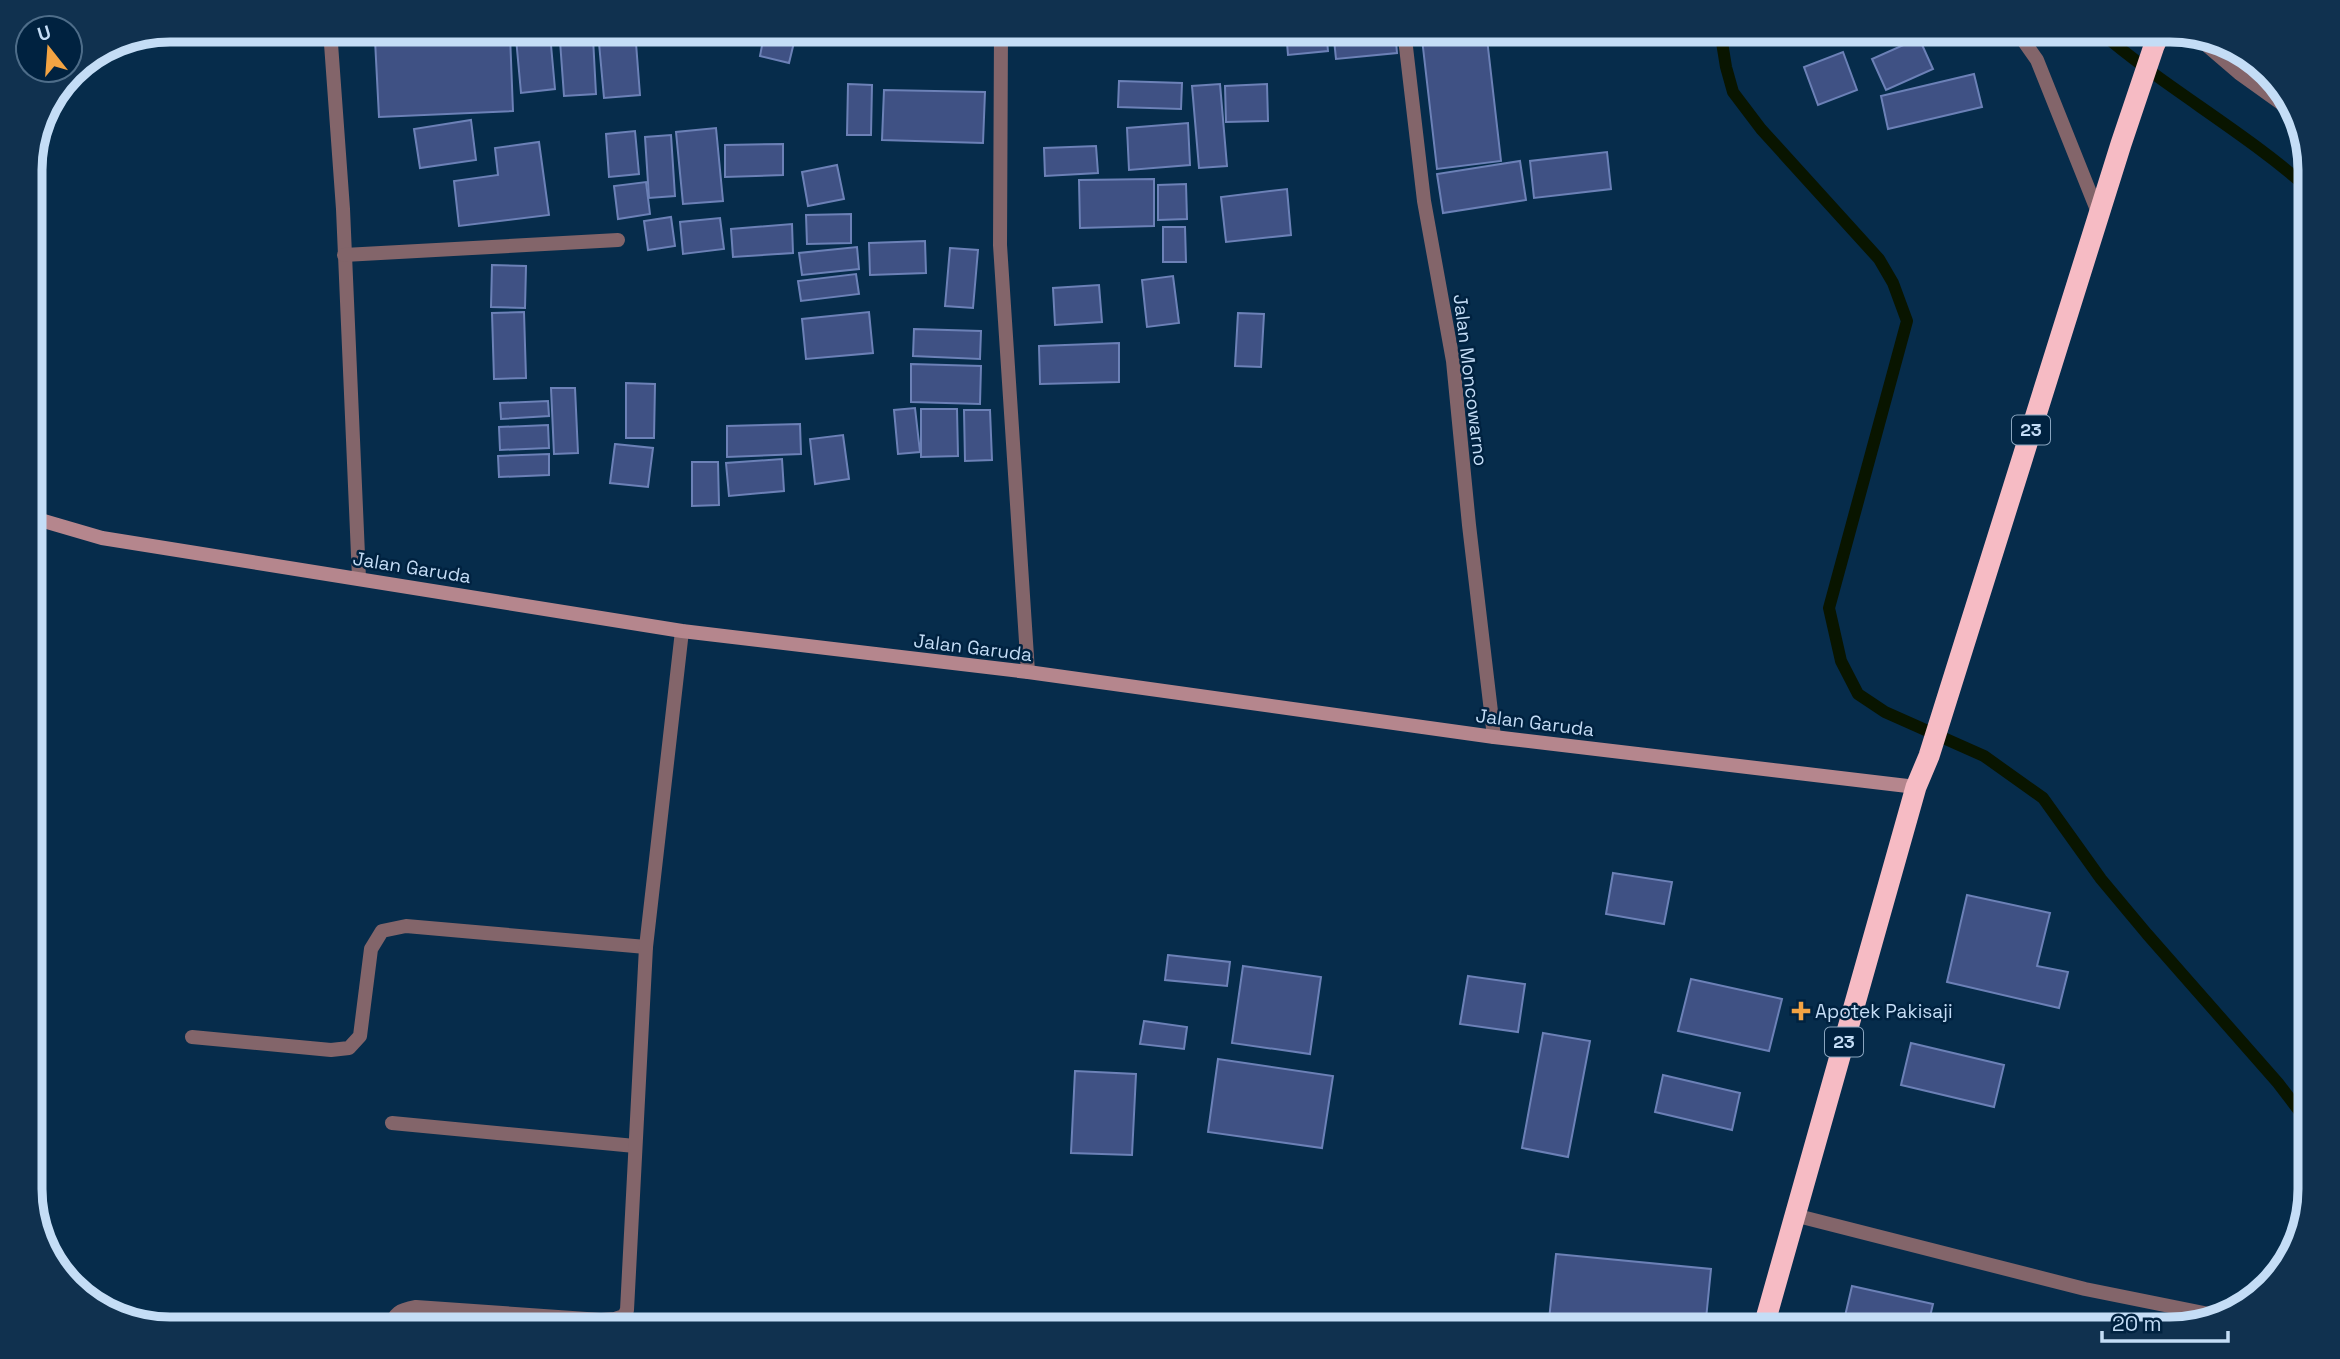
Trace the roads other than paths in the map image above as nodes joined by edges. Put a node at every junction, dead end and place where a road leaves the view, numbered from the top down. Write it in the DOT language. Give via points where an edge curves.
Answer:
graph roads {
  1 [pos="331,42"];
  2 [pos="1000,42"];
  3 [pos="1405,42"];
  4 [pos="2024,42"];
  5 [pos="2157,42"];
  6 [pos="2211,49"];
  7 [pos="2278,101"];
  8 [pos="2099,215"];
  9 [pos="618,240"];
  10 [pos="344,255"];
  11 [pos="42,520"];
  12 [pos="359,578"];
  13 [pos="682,631"];
  14 [pos="1028,673"];
  15 [pos="1494,737"];
  16 [pos="1916,788"];
  17 [pos="646,947"];
  18 [pos="192,1037"];
  19 [pos="392,1123"];
  20 [pos="635,1146"];
  21 [pos="1794,1215"];
  22 [pos="2203,1313"];
  23 [pos="393,1317"];
  24 [pos="558,1317"];
  25 [pos="618,1317"];
  26 [pos="1766,1317"];
  1 -- 10 [label="street"];
  2 -- 14 [label="street" via="1000,245"];
  3 -- 15 [label="street, Jalan Moncowarno" via="1424,201 1453,361"];
  4 -- 8 [label="street" via="2037,60"];
  5 -- 8 [label="highway, 23"];
  6 -- 7 [label="street"];
  8 -- 16 [label="highway, 23"];
  9 -- 10 [label="street"];
  10 -- 12 [label="street"];
  11 -- 12 [label="street, Jalan Garuda" via="102,538"];
  12 -- 13 [label="street, Jalan Garuda"];
  13 -- 14 [label="street, Jalan Garuda"];
  13 -- 17 [label="street"];
  14 -- 15 [label="street, Jalan Garuda"];
  15 -- 16 [label="street, Jalan Garuda"];
  16 -- 21 [label="highway, 23"];
  17 -- 18 [label="street" via="406,926 382,931 371,949 360,1037 349,1048"];
  17 -- 20 [label="street"];
  19 -- 20 [label="street"];
  20 -- 25 [label="street" via="627,1310"];
  21 -- 22 [label="street" via="2085,1289"];
  21 -- 26 [label="highway, 23"];
  23 -- 24 [label="street" via="400,1310 416,1307"];
}
